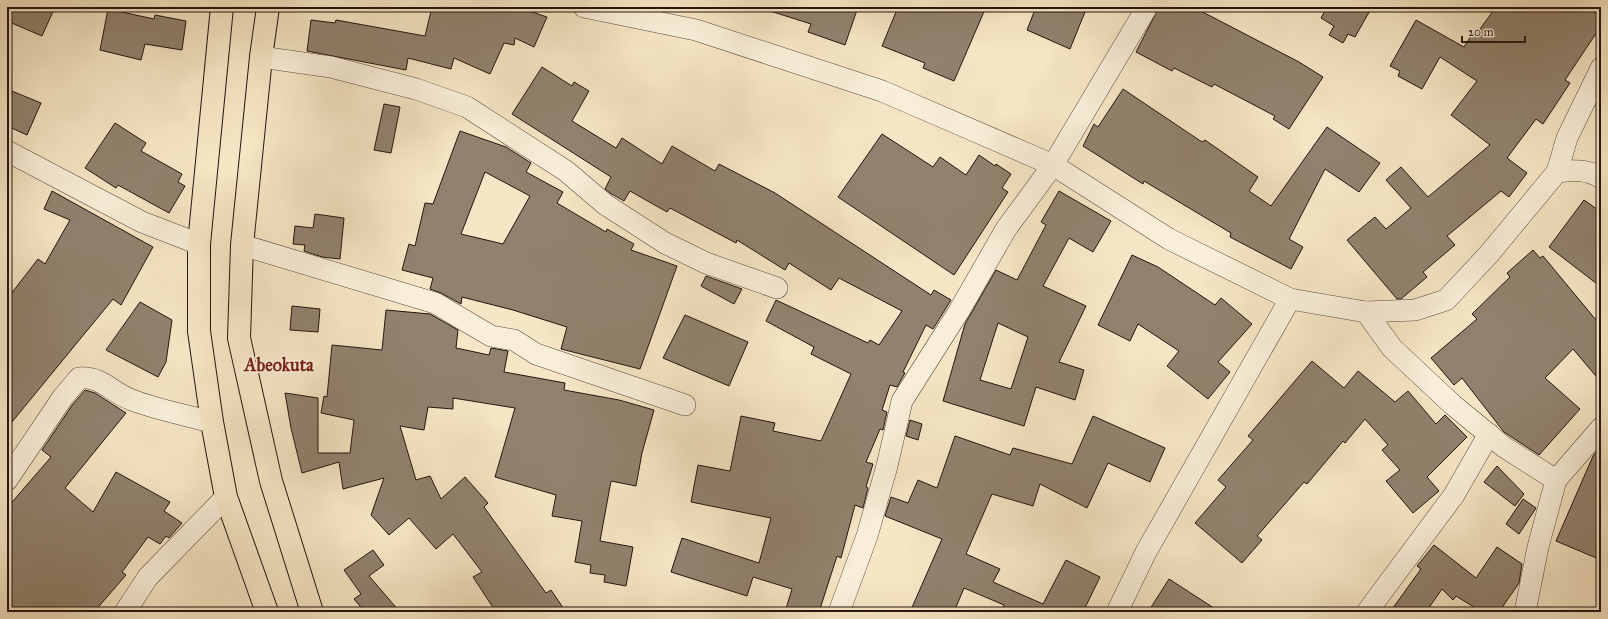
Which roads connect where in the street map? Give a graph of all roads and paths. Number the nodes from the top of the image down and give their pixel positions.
1 (222, 7) edge
2 (268, 7) edge
3 (584, 7) edge
4 (1147, 7) edge
5 (261, 57) junction
6 (1601, 68) edge
7 (7, 151) edge
8 (1053, 166) junction
9 (1557, 172) junction
10 (1601, 178) edge
11 (199, 244) junction
12 (242, 245) junction
13 (777, 288) dead end
14 (1290, 300) junction
15 (1366, 312) junction
16 (685, 405) dead end
17 (212, 422) junction
18 (1601, 428) edge
19 (1489, 434) junction
20 (7, 480) edge
21 (1556, 480) junction
22 (226, 498) junction
23 (125, 612) edge
24 (267, 612) edge
25 (312, 612) edge
26 (839, 612) edge
27 (1116, 612) edge
28 (1367, 612) edge
29 (1524, 612) edge

1 - 11 highway
2 - 5 highway
3 - 8 street
4 - 8 street
5 - 12 highway
5 - 13 street
6 - 9 street
7 - 11 street
8 - 14 street
8 - 26 street
9 - 10 street
9 - 15 street
11 - 17 highway
12 - 16 street
12 - 25 highway
14 - 15 street
14 - 27 street
15 - 19 street
17 - 20 street
17 - 22 highway
18 - 21 street
19 - 21 street
19 - 28 street
21 - 29 street
22 - 23 street
22 - 24 highway

